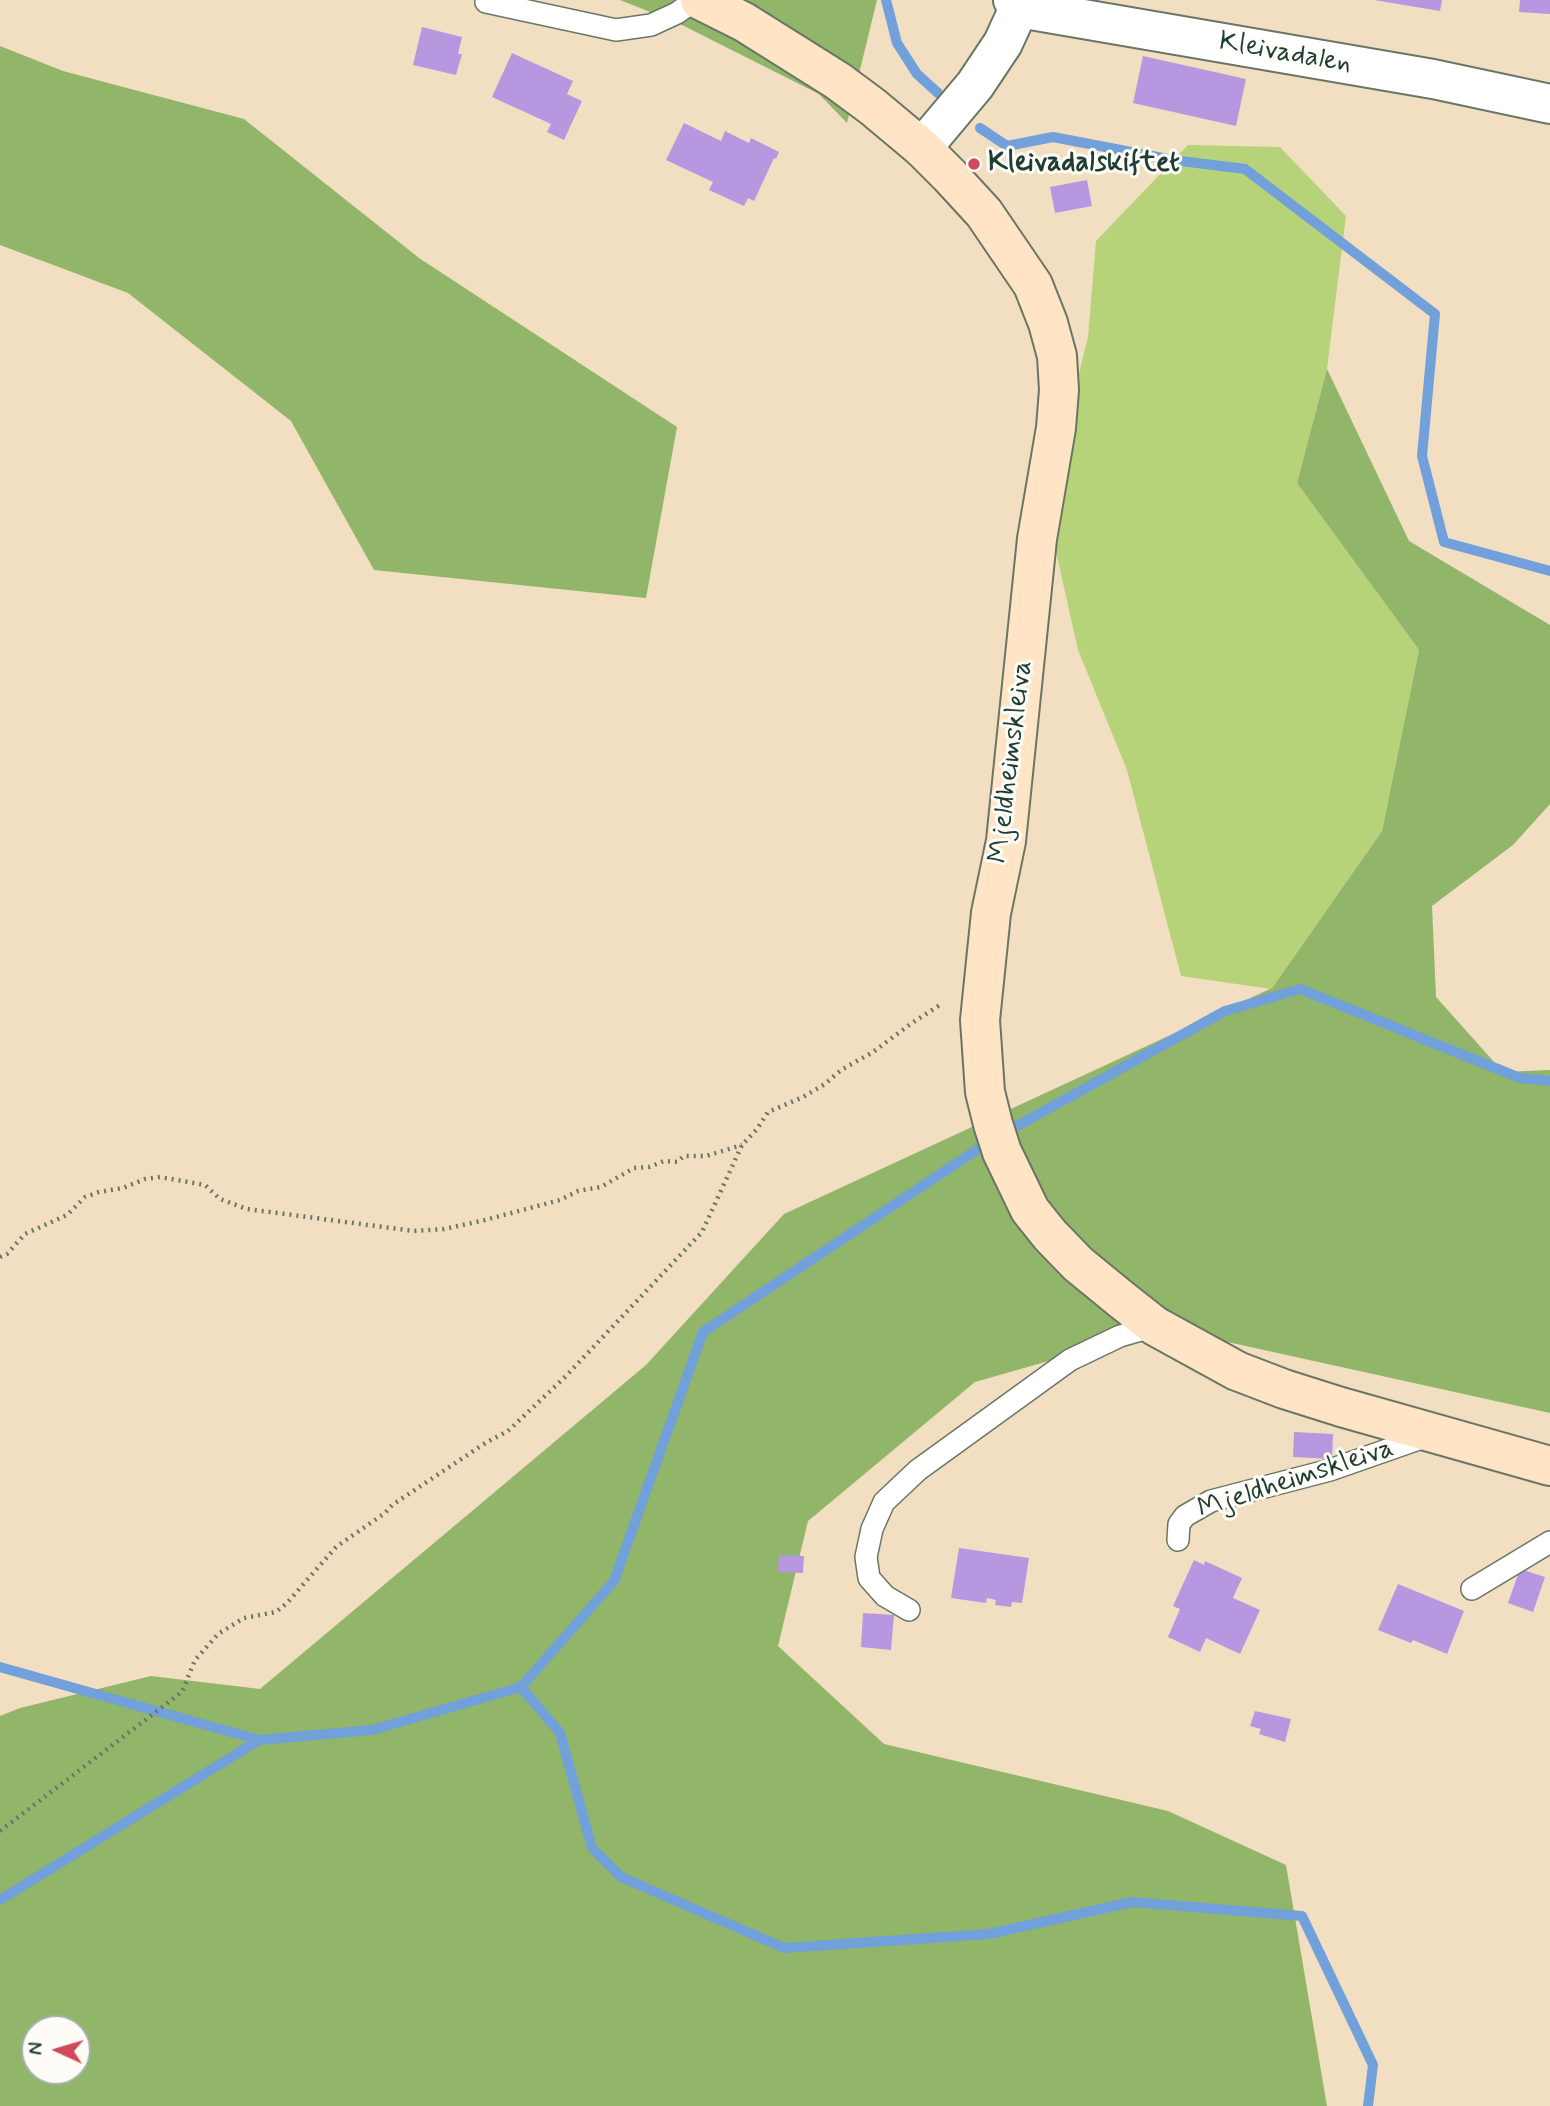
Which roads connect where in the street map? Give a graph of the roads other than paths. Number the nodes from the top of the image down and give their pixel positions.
1 (698, 0) edge
2 (486, 2) dead end
3 (1016, 4) edge
4 (1550, 104) edge
5 (922, 148) junction
6 (1155, 1326) junction
7 (1432, 1434) junction
8 (1550, 1466) edge
9 (1178, 1540) dead end
10 (1550, 1542) edge
11 (1472, 1589) dead end
12 (909, 1610) dead end

1 - 2 lane, Mjeldheimskleiva
1 - 5 main road, Mjeldheimskleiva
3 - 4 street, Kleivadalen
3 - 5 street, Kleivadalen
5 - 6 main road, Mjeldheimskleiva
6 - 7 main road, Mjeldheimskleiva
6 - 12 lane
7 - 8 main road, Mjeldheimskleiva
7 - 9 lane, Mjeldheimskleiva
10 - 11 lane

